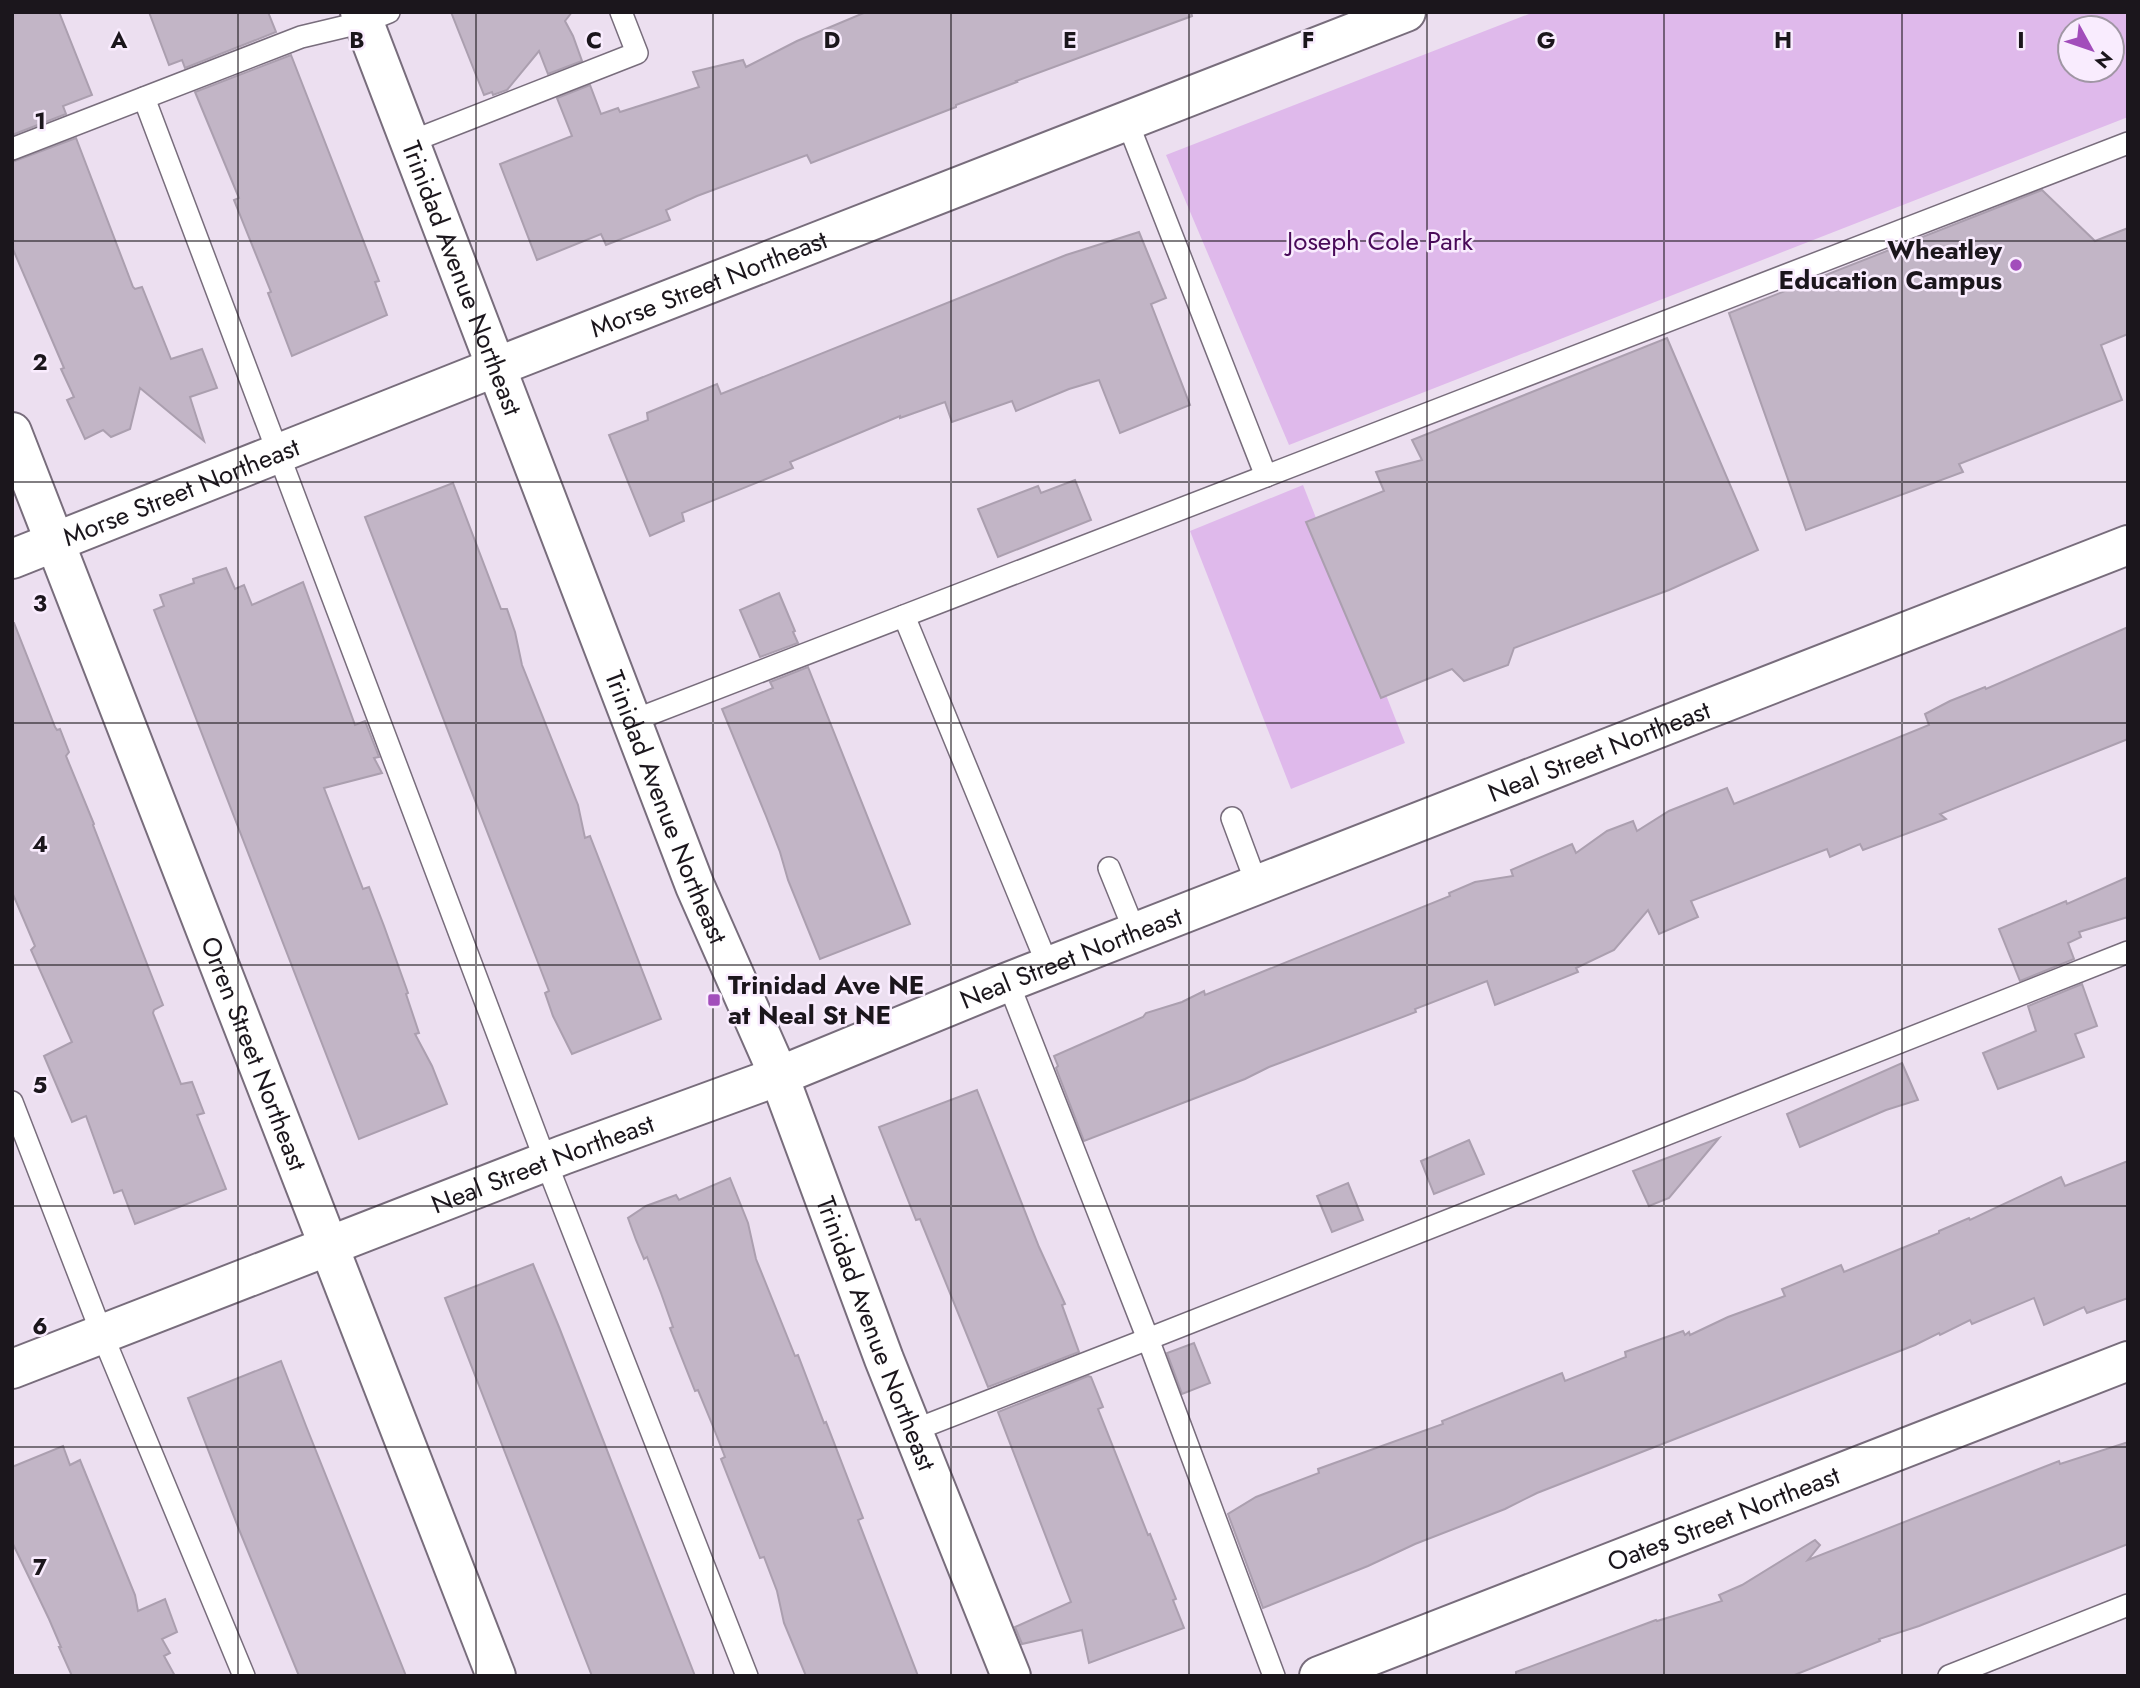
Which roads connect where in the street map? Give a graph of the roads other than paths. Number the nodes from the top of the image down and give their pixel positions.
1 (621, 12) edge
2 (1406, 12) edge
3 (371, 16) edge
4 (144, 98) junction
5 (1127, 121) junction
6 (410, 142) junction
7 (2128, 143) edge
8 (12, 149) edge
9 (496, 367) junction
10 (12, 432) edge
11 (280, 453) junction
12 (1266, 476) junction
13 (56, 542) junction
14 (2128, 545) edge
15 (12, 559) edge
16 (905, 615) junction
17 (632, 721) junction
18 (1232, 818) dead end
19 (1109, 868) dead end
20 (1257, 885) junction
21 (1135, 933) junction
22 (2128, 952) edge
23 (1048, 967) junction
24 (1007, 982) junction
25 (779, 1076) junction
26 (12, 1102) edge
27 (546, 1162) junction
28 (330, 1245) junction
29 (102, 1334) junction
30 (1148, 1339) junction
31 (2128, 1361) edge
32 (12, 1369) edge
33 (912, 1431) junction
34 (2128, 1605) edge
35 (244, 1676) edge
36 (496, 1676) edge
37 (747, 1676) edge
38 (1011, 1676) edge
39 (1274, 1676) edge
40 (1319, 1676) edge
41 (1949, 1676) edge

1 - 6 lane
2 - 5 street, Morse Street Northeast
3 - 4 lane
3 - 6 street, Trinidad Avenue Northeast
4 - 8 lane
4 - 11 lane
5 - 9 street, Morse Street Northeast
5 - 12 lane
6 - 9 street, Trinidad Avenue Northeast
7 - 12 lane
9 - 11 street, Morse Street Northeast
9 - 17 street, Trinidad Avenue Northeast
10 - 13 street, Orren Street Northeast
11 - 13 street, Morse Street Northeast
11 - 27 lane
12 - 16 lane
13 - 15 street, Morse Street Northeast
13 - 28 street, Orren Street Northeast
14 - 20 street, Neal Street Northeast
16 - 17 lane
16 - 23 lane
17 - 25 street, Trinidad Avenue Northeast
18 - 20 lane
19 - 21 lane
20 - 21 street, Neal Street Northeast
21 - 23 street, Neal Street Northeast
22 - 30 lane
23 - 24 street, Neal Street Northeast
24 - 25 street, Neal Street Northeast
24 - 30 lane
25 - 27 street, Neal Street Northeast
25 - 33 street, Trinidad Avenue Northeast
26 - 29 lane
27 - 28 street, Neal Street Northeast
27 - 37 lane
28 - 29 street, Neal Street Northeast
28 - 36 street, Orren Street Northeast
29 - 32 street, Neal Street Northeast
29 - 35 lane
30 - 33 lane
30 - 39 lane
31 - 40 street, Oates Street Northeast
33 - 38 street, Trinidad Avenue Northeast
34 - 41 lane

